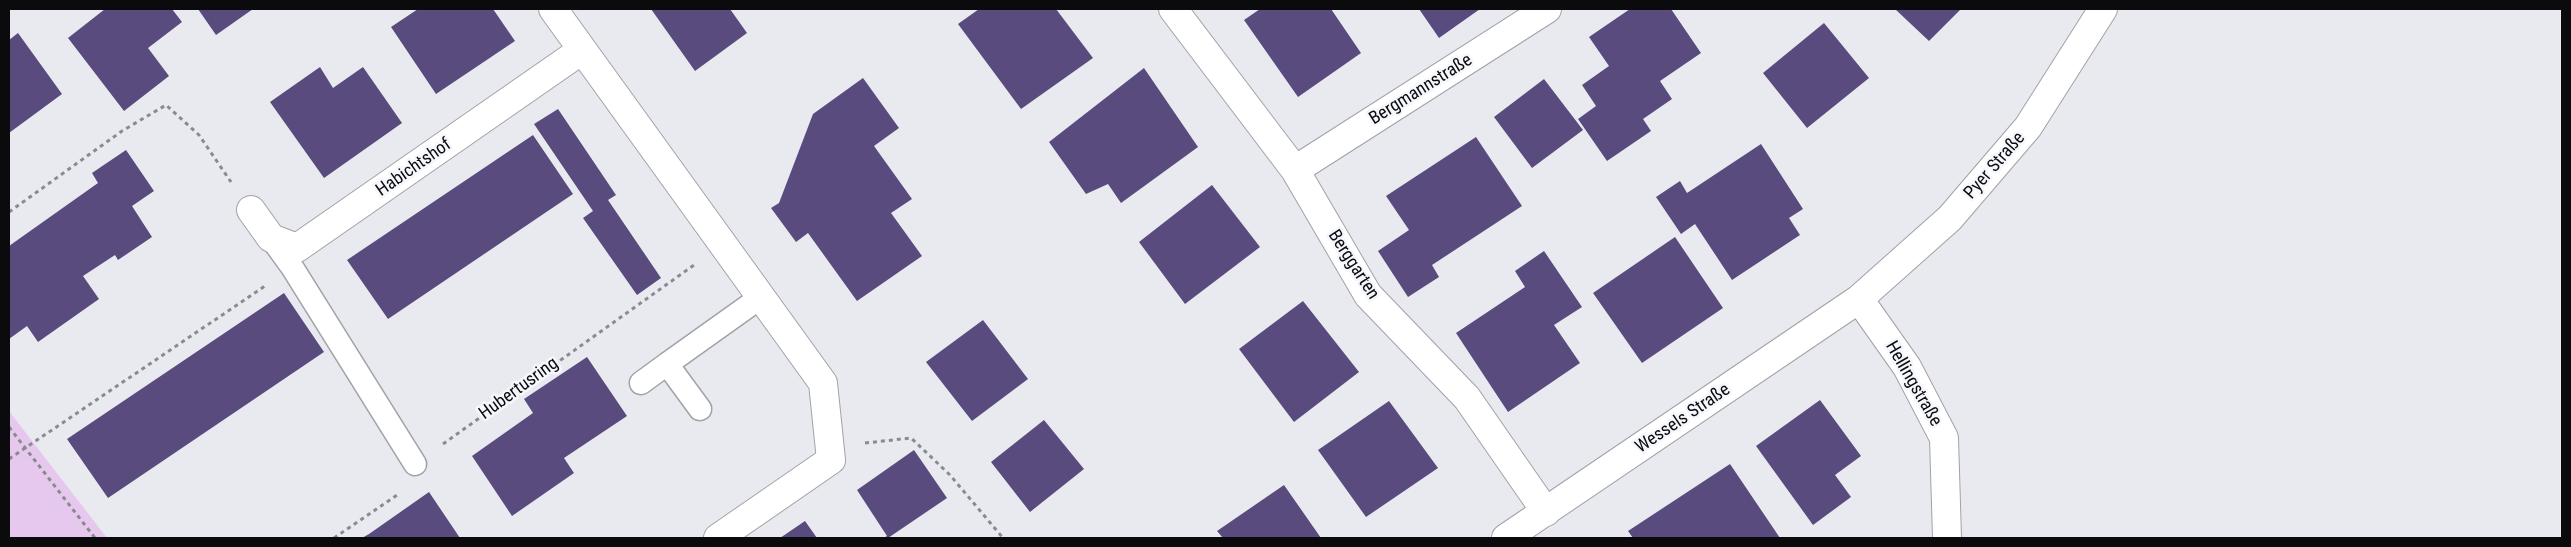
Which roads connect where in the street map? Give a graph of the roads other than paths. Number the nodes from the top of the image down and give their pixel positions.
1 (553, 9) edge
2 (1173, 9) edge
3 (1547, 9) edge
4 (2103, 9) edge
5 (582, 50) junction
6 (1295, 170) junction
7 (251, 210) road end
8 (271, 238) junction
9 (761, 297) junction
10 (1859, 299) junction
11 (667, 364) junction
12 (641, 383) dead end
13 (700, 409) dead end
14 (415, 464) road end
15 (1546, 512) junction
16 (718, 538) edge
17 (1506, 538) edge
18 (1947, 538) edge

1 - 5 street
2 - 6 street, Berggarten
3 - 6 street, Bergmannstraße
4 - 10 street, Pyer Straße
5 - 8 street, Habichtshof
5 - 9 street
6 - 15 street, Berggarten
7 - 8 street
8 - 14 lane
9 - 11 lane
9 - 16 street
10 - 15 street, Wessels Straße
10 - 18 street, Hellingstraße
11 - 12 lane
11 - 13 lane
15 - 17 street, Wessels Straße

